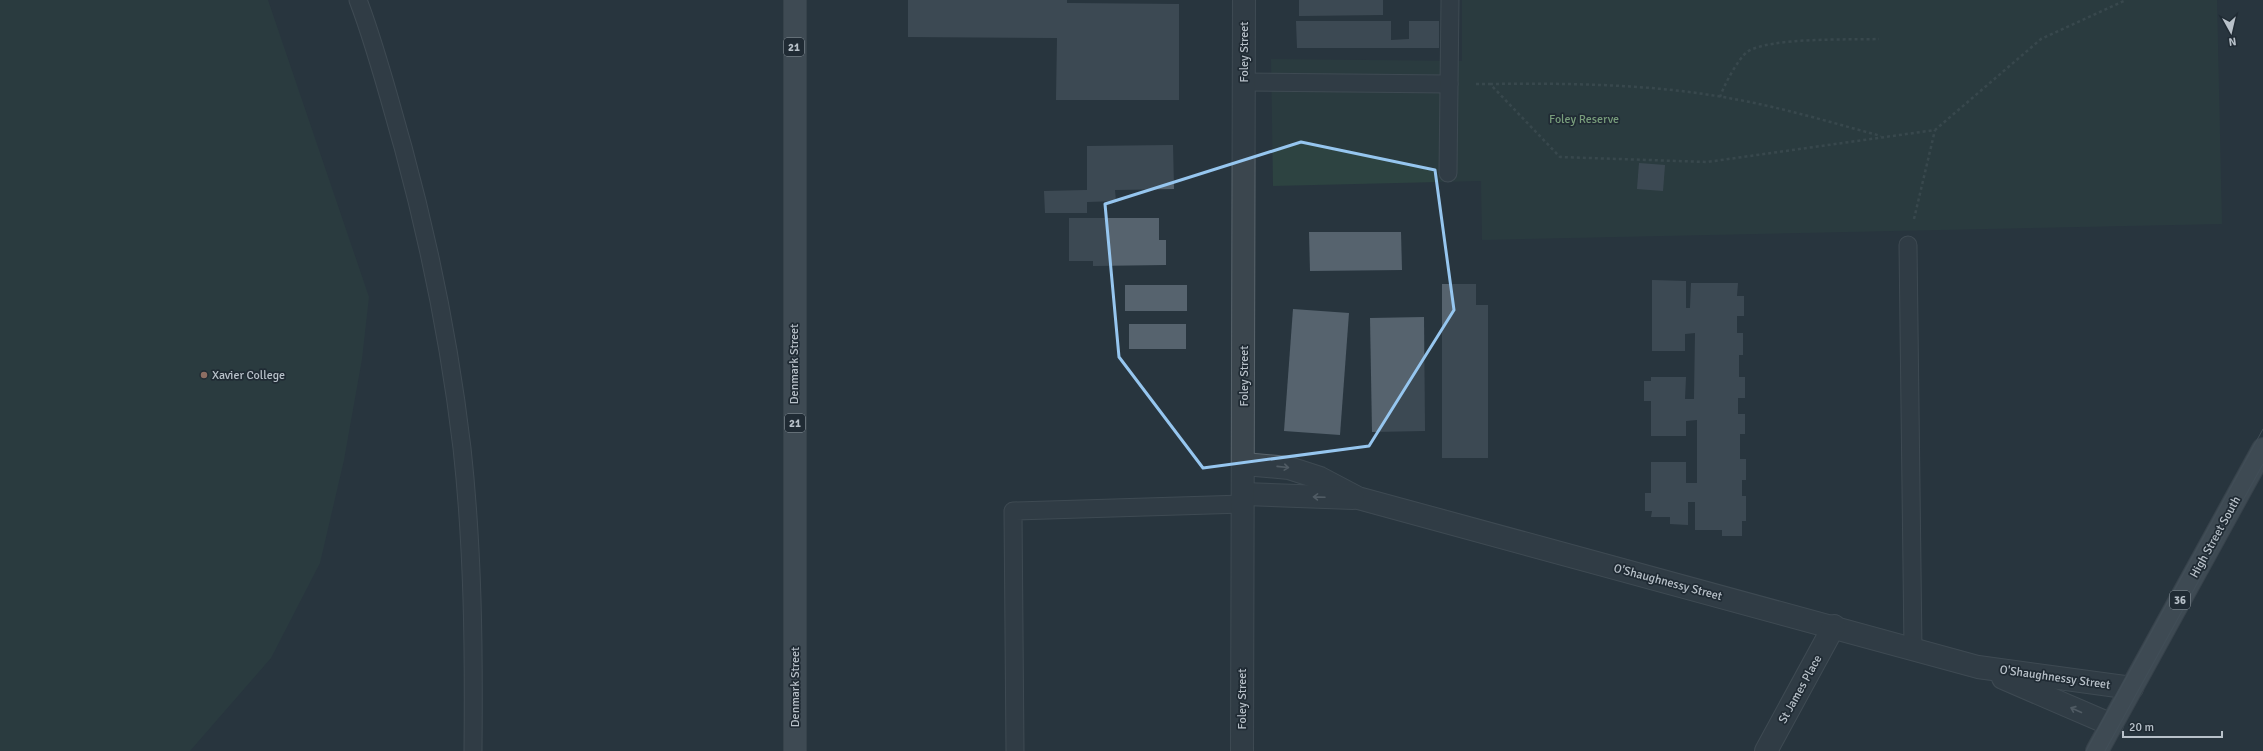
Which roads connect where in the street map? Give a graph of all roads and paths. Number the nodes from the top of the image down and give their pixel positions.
1 (358, 0) edge
2 (795, 0) edge
3 (1244, 0) edge
4 (1450, 0) edge
5 (2126, 0) edge
6 (1879, 39) dead end
7 (1244, 82) junction
8 (1449, 84) junction
9 (1490, 84) junction
10 (1720, 97) junction
11 (1935, 130) junction
12 (1884, 137) junction
13 (1448, 173) dead end
14 (1908, 245) joint
15 (2263, 449) edge
16 (1244, 464) junction
17 (1358, 498) junction
18 (1244, 499) junction
19 (1834, 626) junction
20 (1913, 649) junction
21 (1978, 667) junction
22 (2132, 688) junction
23 (2112, 725) junction
24 (473, 751) edge
25 (795, 751) edge
26 (1015, 751) edge
27 (1242, 751) edge
28 (1766, 751) edge
29 (2097, 751) edge

1 - 24 lane
2 - 25 main road, Denmark Street / 21
3 - 7 street, Foley Street
4 - 8 lane
5 - 11 path
6 - 10 path
7 - 8 lane
7 - 16 street, Foley Street
8 - 9 path
8 - 13 lane
9 - 10 path
9 - 12 path
10 - 12 path
11 - 12 path
11 - 14 path
14 - 20 lane
15 - 22 main road, High Street South / 36
16 -> 17 street, O'Shaughnessy Street
16 - 18 street, Foley Street
17 -> 18 street, O'Shaughnessy Street
17 - 19 street, O'Shaughnessy Street
18 - 26 lane
18 - 27 street, Foley Street
19 - 20 street, O'Shaughnessy Street
19 - 28 street, St James Place
20 - 21 street, O'Shaughnessy Street
21 - 22 street, O'Shaughnessy Street
23 -> 21 street, O'Shaughnessy Street
22 - 23 main road, High Street South / 36
23 - 29 main road, High Street South / 36

